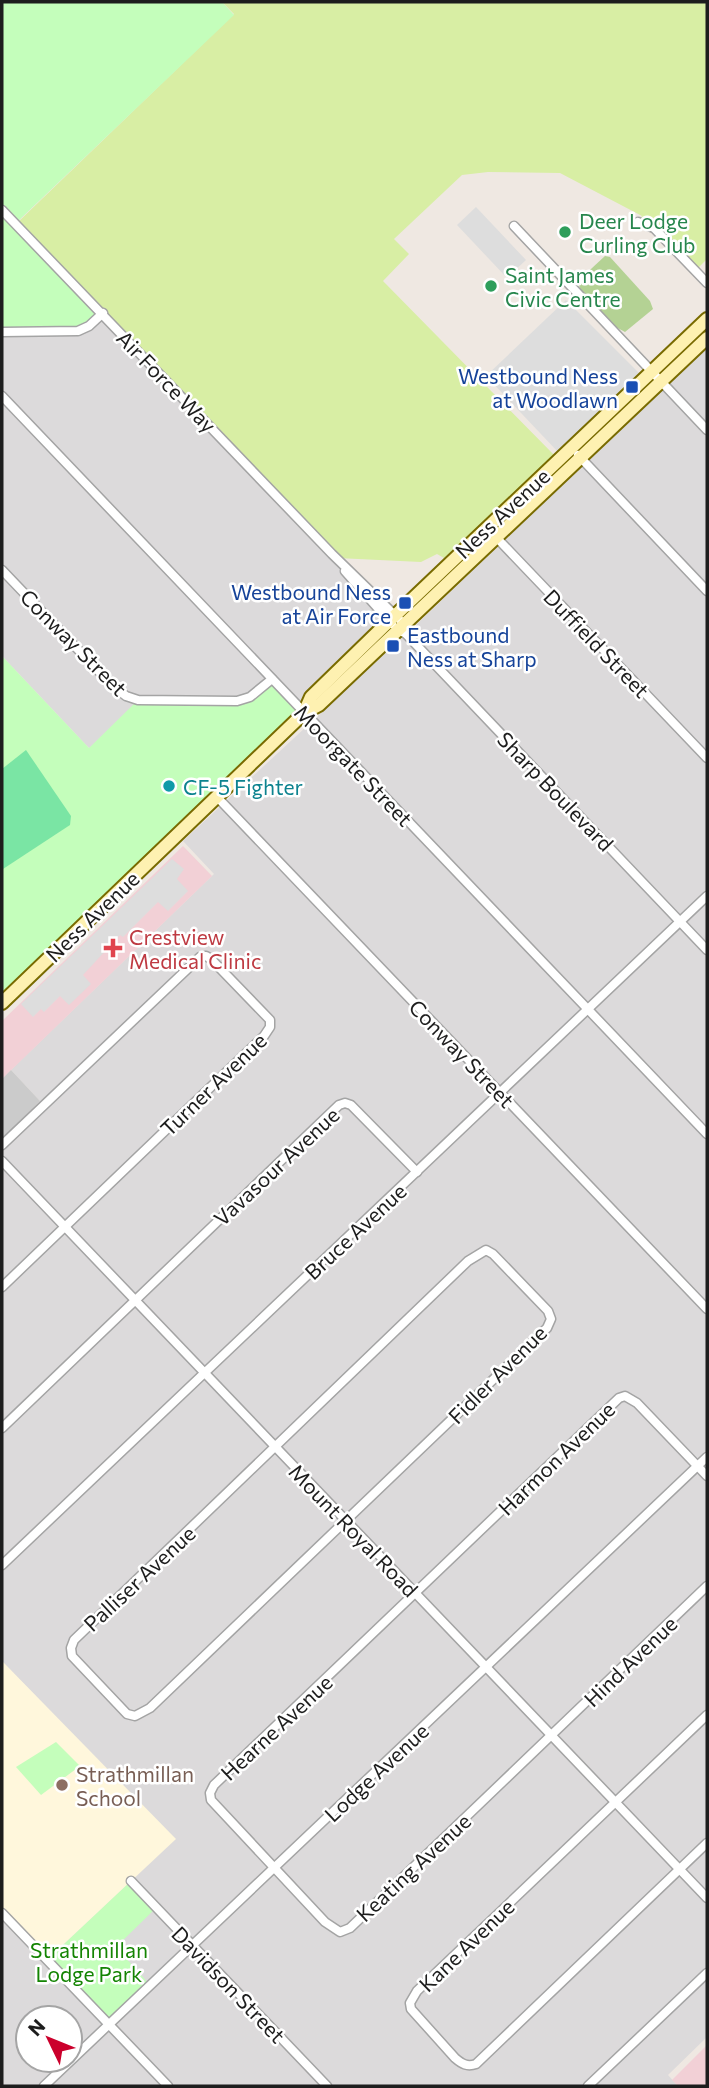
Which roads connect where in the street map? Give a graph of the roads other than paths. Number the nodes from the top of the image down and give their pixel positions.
1 (2, 210) edge
2 (638, 222) dead end
3 (514, 226) dead end
4 (707, 283) edge
5 (103, 313) junction
6 (707, 319) edge
7 (2, 332) edge
8 (707, 338) edge
9 (652, 371) junction
10 (661, 382) junction
11 (2, 396) edge
12 (707, 430) edge
13 (576, 453) junction
14 (492, 533) junction
15 (2, 569) edge
16 (707, 591) edge
17 (392, 618) junction
18 (403, 629) junction
19 (272, 679) junction
20 (304, 713) junction
21 (707, 758) edge
22 (217, 797) junction
23 (707, 896) edge
24 (680, 922) junction
25 (707, 950) edge
26 (2, 1003) edge
27 (588, 1009) junction
28 (500, 1092) junction
29 (707, 1134) edge
30 (2, 1145) edge
31 (2, 1161) edge
32 (417, 1172) junction
33 (65, 1227) junction
34 (2, 1287) edge
35 (135, 1301) junction
36 (707, 1309) edge
37 (204, 1373) junction
38 (2, 1428) edge
39 (276, 1448) junction
40 (707, 1457) edge
41 (697, 1466) junction
42 (707, 1476) edge
43 (346, 1522) junction
44 (2, 1565) edge
45 (707, 1586) edge
46 (416, 1594) junction
47 (486, 1667) junction
48 (707, 1715) edge
49 (552, 1736) junction
50 (616, 1803) junction
51 (707, 1843) edge
52 (274, 1868) junction
53 (680, 1870) junction
54 (131, 1881) dead end
55 (707, 1898) edge
56 (2, 1913) edge
57 (192, 1945) junction
58 (707, 1973) edge
59 (109, 2025) junction
60 (44, 2086) edge
61 (168, 2086) edge
62 (327, 2086) edge
63 (588, 2086) edge

1 - 5 street, Air Force Way
2 - 4 street
3 - 9 street
5 - 7 street
5 - 17 street, Air Force Way
6 - 9 main road, Ness Avenue
8 - 10 main road, Ness Avenue
9 - 10 street
9 - 13 main road, Ness Avenue
10 - 12 street
10 - 13 main road, Ness Avenue
11 - 19 street, Moorgate Street
13 - 14 main road, Ness Avenue
13 - 16 street
14 - 17 main road, Ness Avenue
14 - 18 main road, Ness Avenue
14 - 21 street, Duffield Street
15 - 19 street, Conway Street
17 - 18 street, Air Force Way
17 - 20 main road, Ness Avenue
18 - 20 main road, Ness Avenue
18 - 24 street, Sharp Boulevard
19 - 20 street, Moorgate Street
20 - 22 main road, Ness Avenue
20 - 27 street, Moorgate Street
22 - 26 main road, Ness Avenue
22 - 28 street, Conway Street
23 - 24 street, Bruce Avenue
24 - 25 street, Sharp Boulevard
24 - 27 street, Bruce Avenue
27 - 28 street, Bruce Avenue
27 - 29 street, Moorgate Street
28 - 32 street, Bruce Avenue
28 - 36 street, Conway Street
30 - 33 street, Turner Avenue
31 - 33 street, Mount Royal Road
32 - 35 street, Vavasour Avenue
32 - 37 street, Bruce Avenue
33 - 34 street
33 - 35 street, Mount Royal Road
35 - 37 street, Mount Royal Road
35 - 38 street, Vavasour Avenue
37 - 39 street, Mount Royal Road
37 - 44 street, Bruce Avenue
39 - 43 street, Mount Royal Road
39 - 43 street, Palliser Avenue
39 - 43 street, Fidler Avenue
40 - 41 street, Lodge Avenue
41 - 42 street
41 - 46 street, Harmon Avenue
41 - 47 street, Lodge Avenue
43 - 46 street, Mount Royal Road
45 - 49 street, Hind Avenue
46 - 47 street, Mount Royal Road
46 - 52 street, Hearne Avenue
47 - 49 street, Mount Royal Road
47 - 52 street, Lodge Avenue
48 - 50 street
49 - 50 street, Mount Royal Road
49 - 52 street, Keating Avenue
50 - 53 street, Mount Royal Road
50 - 53 street, Kane Avenue
51 - 53 street
52 - 57 street, Lodge Avenue
53 - 55 street, Mount Royal Road
54 - 57 street, Davidson Street
56 - 59 street
57 - 59 street, Lodge Avenue
57 - 62 street, Davidson Street
58 - 63 street
59 - 60 street, Lodge Avenue
59 - 61 street

